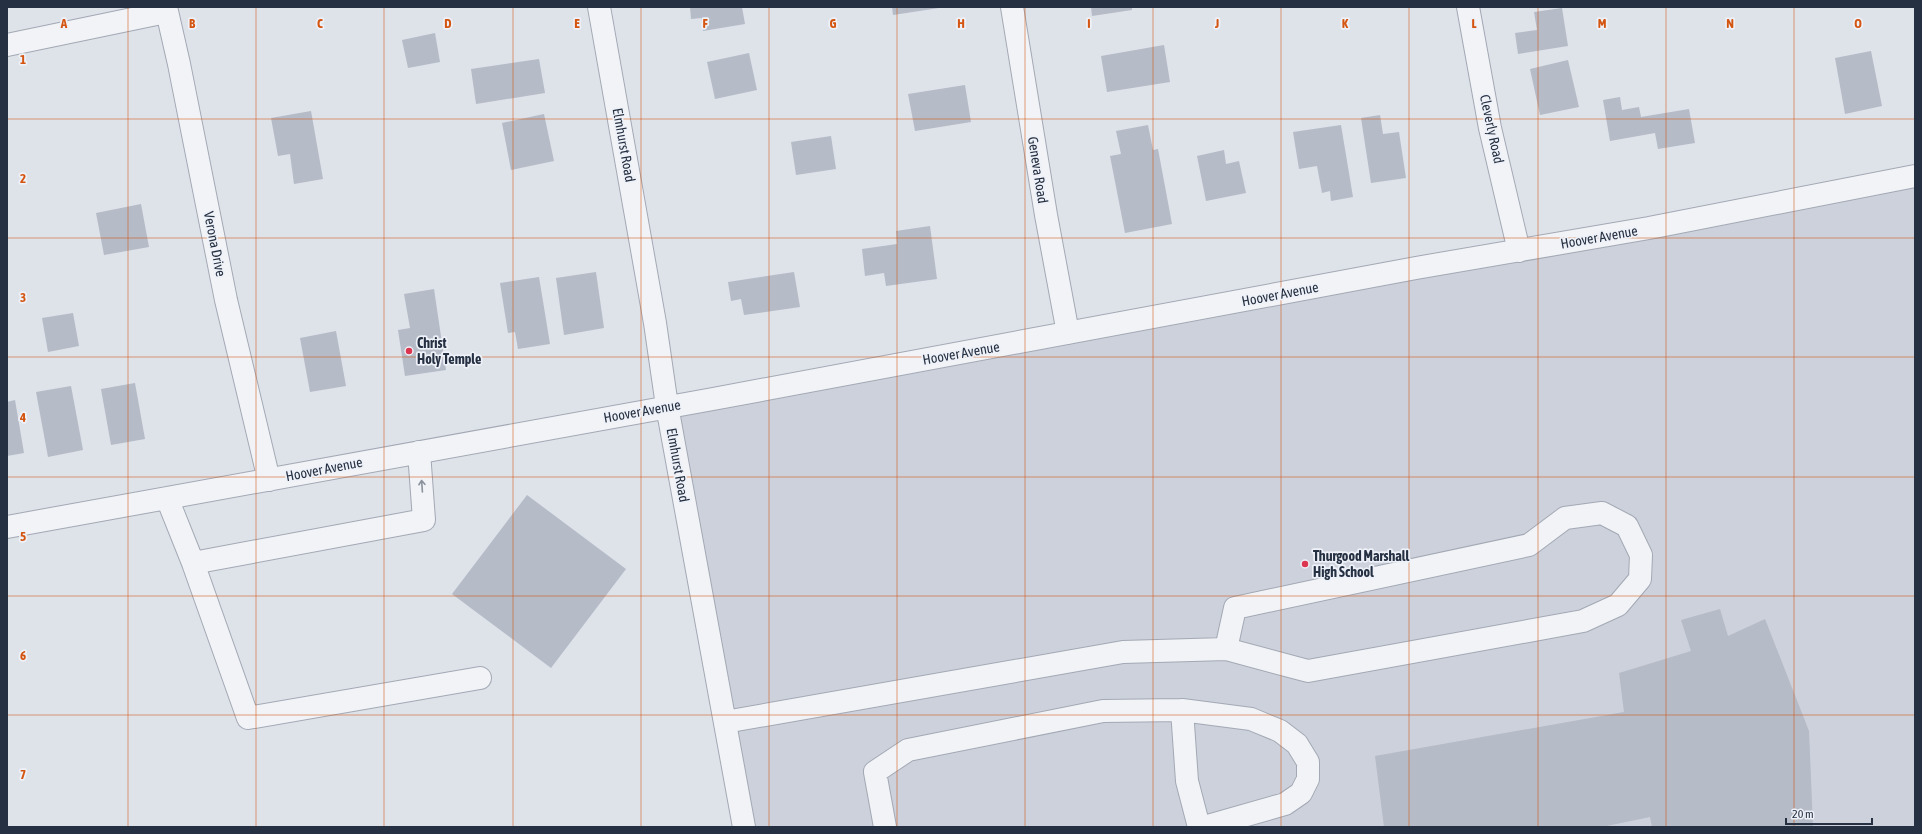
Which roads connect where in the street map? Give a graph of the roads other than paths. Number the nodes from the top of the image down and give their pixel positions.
1 (599, 7) edge
2 (1012, 7) edge
3 (1468, 7) edge
4 (166, 10) edge
5 (7, 45) edge
6 (1915, 176) edge
7 (1520, 251) junction
8 (1068, 333) junction
9 (667, 406) junction
10 (419, 452) junction
11 (269, 480) junction
12 (167, 498) junction
13 (7, 527) edge
14 (193, 563) junction
15 (1226, 649) junction
16 (480, 678) dead end
17 (1182, 710) junction
18 (725, 722) junction
19 (744, 827) edge
20 (885, 827) edge
21 (1199, 827) edge
22 (1204, 827) edge

1 - 9 street, Elmhurst Road
2 - 8 street, Geneva Road
3 - 7 street, Cleverly Road
4 - 5 street
4 - 11 street, Verona Drive
6 - 7 street, Hoover Avenue
7 - 8 street, Hoover Avenue
8 - 9 street, Hoover Avenue
9 - 10 street, Hoover Avenue
9 - 18 street, Elmhurst Road
10 - 11 street, Hoover Avenue
14 -> 10 street
11 - 12 street, Hoover Avenue
12 - 13 street, Hoover Avenue
12 - 14 street
14 - 16 street
15 - 15 street
15 - 18 street
17 - 20 street
17 - 21 street
17 - 22 street
18 - 19 street, Elmhurst Road

